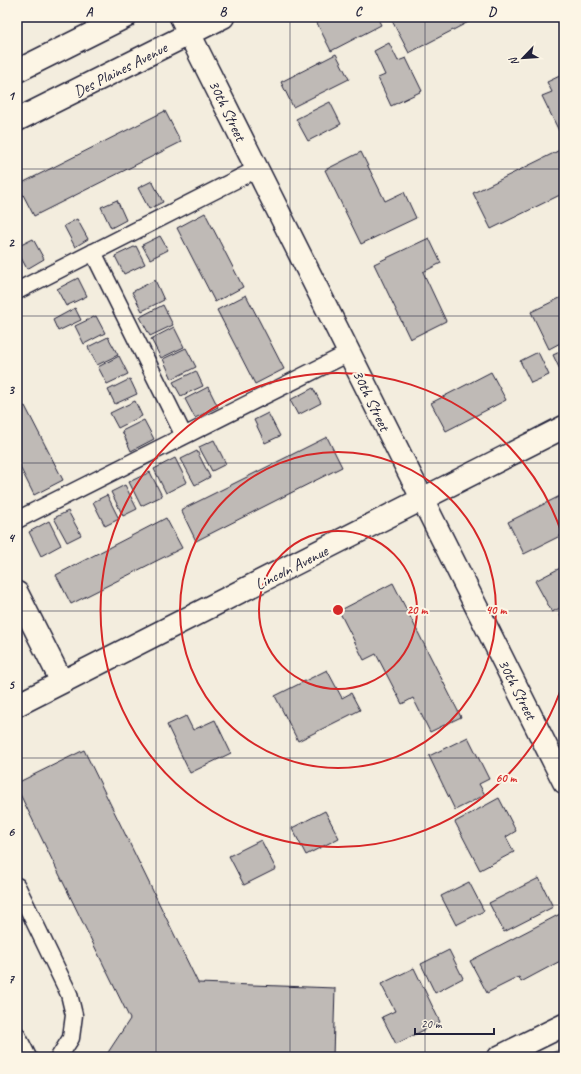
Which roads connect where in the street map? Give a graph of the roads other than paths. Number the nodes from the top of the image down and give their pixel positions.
1 (126, 17) edge
2 (223, 17) edge
3 (186, 25) edge
4 (17, 72) edge
5 (17, 120) edge
6 (257, 169) junction
7 (93, 252) junction
8 (17, 291) edge
9 (349, 353) junction
10 (564, 427) edge
11 (184, 436) junction
12 (422, 500) junction
13 (17, 520) edge
14 (17, 592) edge
15 (62, 682) junction
16 (17, 705) edge
17 (564, 782) edge
18 (17, 886) edge
19 (564, 1024) edge
20 (17, 1035) edge
21 (509, 1055) edge
22 (28, 1057) edge
23 (59, 1057) edge

1 - 4 street
2 - 3 street, Des Plaines Avenue
3 - 5 street, Des Plaines Avenue
3 - 6 street, 30th Street
6 - 7 lane
6 - 9 street, 30th Street
7 - 8 lane
7 - 11 lane
9 - 11 lane
9 - 12 street, 30th Street
10 - 12 street, Lincoln Avenue
11 - 13 lane
12 - 15 street, Lincoln Avenue
12 - 17 street, 30th Street
14 - 15 street
15 - 16 street, Lincoln Avenue
18 - 23 lane
19 - 21 street
20 - 22 lane

